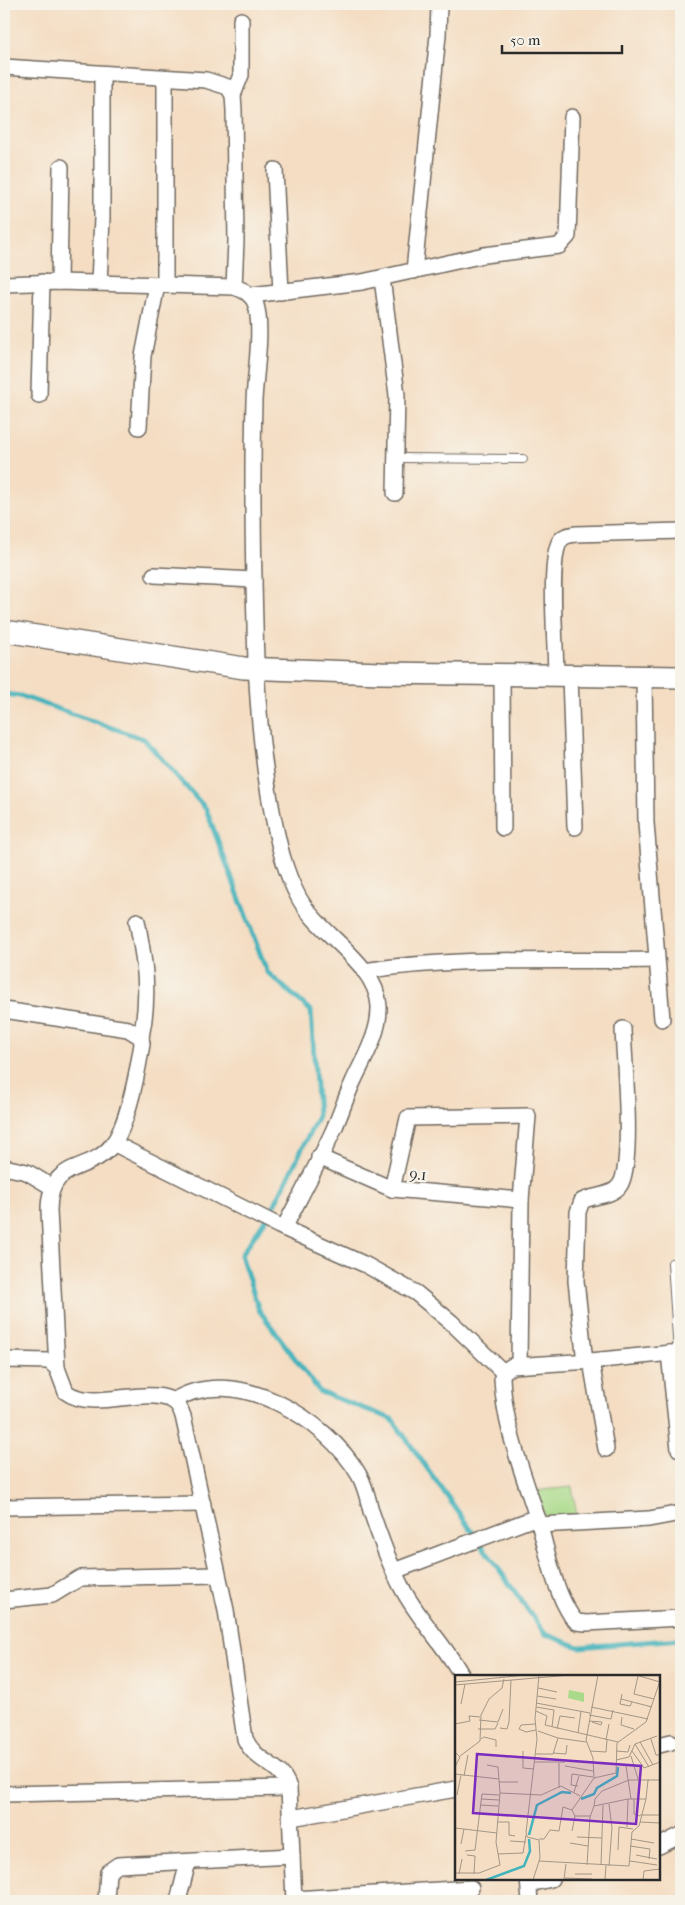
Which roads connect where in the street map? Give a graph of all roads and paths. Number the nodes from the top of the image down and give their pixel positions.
1 (439, 4) edge
2 (241, 20) dead end
3 (4, 67) edge
4 (102, 74) junction
5 (165, 78) junction
6 (233, 95) junction
7 (572, 117) dead end
8 (61, 167) dead end
9 (275, 170) dead end
10 (414, 271) junction
11 (382, 278) junction
12 (42, 282) junction
13 (59, 282) junction
14 (4, 284) edge
15 (99, 284) junction
16 (161, 285) junction
17 (234, 287) junction
18 (282, 292) junction
19 (251, 295) junction
20 (39, 395) dead end
21 (139, 428) dead end
22 (397, 458) junction
23 (523, 459) dead end
24 (395, 493) dead end
25 (681, 531) edge
26 (154, 575) dead end
27 (254, 580) junction
28 (4, 631) edge
29 (256, 668) junction
30 (502, 674) junction
31 (563, 675) junction
32 (644, 676) junction
33 (681, 677) edge
34 (575, 827) dead end
35 (503, 828) dead end
36 (137, 920) dead end
37 (656, 960) junction
38 (364, 971) junction
39 (4, 1010) edge
40 (662, 1019) dead end
41 (623, 1029) dead end
42 (141, 1037) junction
43 (113, 1143) junction
44 (319, 1156) junction
45 (4, 1167) edge
46 (52, 1186) junction
47 (392, 1190) junction
48 (521, 1200) junction
49 (281, 1227) junction
50 (672, 1264) dead end
51 (676, 1352) edge
52 (4, 1360) edge
53 (588, 1362) junction
54 (519, 1365) junction
55 (57, 1368) junction
56 (503, 1372) junction
57 (173, 1401) junction
58 (606, 1449) dead end
59 (679, 1449) dead end
60 (203, 1504) junction
61 (4, 1507) edge
62 (681, 1513) edge
63 (538, 1521) junction
64 (394, 1571) junction
65 (218, 1575) junction
66 (4, 1600) edge
67 (681, 1618) edge
68 (461, 1675) edge
69 (289, 1788) junction
70 (455, 1790) edge
71 (4, 1794) edge
72 (291, 1818) junction
73 (681, 1835) edge
74 (660, 1846) edge
75 (292, 1856) junction
76 (188, 1862) junction
77 (529, 1881) edge
78 (471, 1888) dead end
79 (294, 1900) edge
80 (106, 1901) edge
81 (178, 1901) edge
82 (530, 1901) edge

1 - 10 street
2 - 6 street
3 - 4 street
4 - 5 street
4 - 15 street
5 - 6 street
5 - 16 street
6 - 17 street
7 - 10 street
8 - 13 street
9 - 18 street
10 - 11 street
11 - 18 street
11 - 22 street
12 - 13 street
12 - 14 street
12 - 20 street
13 - 15 street
15 - 16 street
16 - 17 street
16 - 21 street
17 - 19 street
18 - 19 street
19 - 27 street
22 - 23 lane
22 - 24 street
25 - 31 street
26 - 27 street
27 - 29 street
28 - 29 main road
29 - 30 main road
29 - 38 street
30 - 31 main road
30 - 35 street
31 - 32 main road
31 - 34 street
32 - 33 main road
32 - 37 street
36 - 42 street
37 - 38 street
37 - 40 street
38 - 44 street
39 - 42 street
41 - 53 street
42 - 43 street
43 - 46 street
43 - 49 street
44 - 47 street, 9.1
44 - 49 street
45 - 46 street
46 - 55 street
47 - 48 street, 9.1
47 - 48 street
48 - 54 street
49 - 56 street
50 - 51 lane
51 - 53 street
51 - 59 street
52 - 55 street
53 - 54 street
53 - 58 street
54 - 56 street
55 - 57 street
56 - 63 street
57 - 60 street
57 - 64 street
60 - 61 street
60 - 65 street
62 - 63 street
63 - 64 street
63 - 67 street
64 - 68 street
65 - 66 street
65 - 69 street
69 - 71 street
69 - 72 street
70 - 72 street
72 - 75 street
73 - 74 street
75 - 76 street
75 - 79 street
76 - 80 street
76 - 81 street
77 - 82 street
78 - 79 street

